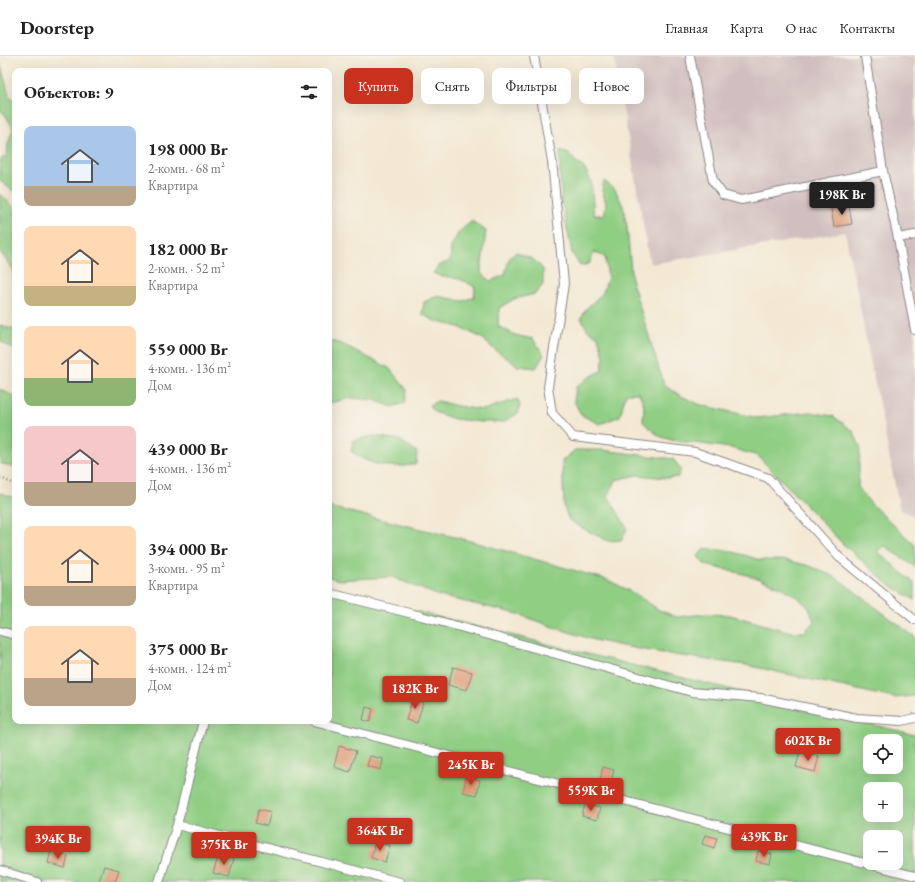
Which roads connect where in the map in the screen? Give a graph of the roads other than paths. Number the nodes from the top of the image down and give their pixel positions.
1 (534, 56) edge
2 (690, 56) edge
3 (865, 56) edge
4 (883, 171) junction
5 (915, 235) edge
6 (898, 238) junction
7 (915, 330) edge
8 (332, 594) edge
9 (915, 620) edge
10 (0, 631) edge
11 (12, 634) edge
12 (915, 718) edge
13 (202, 724) edge
14 (326, 724) edge
15 (177, 824) junction
16 (0, 870) edge
17 (915, 876) edge
18 (37, 882) edge
19 (159, 882) edge
20 (400, 882) edge

1 - 9 lane
2 - 4 lane
3 - 4 lane
4 - 6 lane
5 - 6 lane
6 - 7 lane
8 - 12 lane
10 - 11 lane
13 - 15 lane
14 - 17 lane
15 - 19 lane
15 - 20 lane
16 - 18 lane

